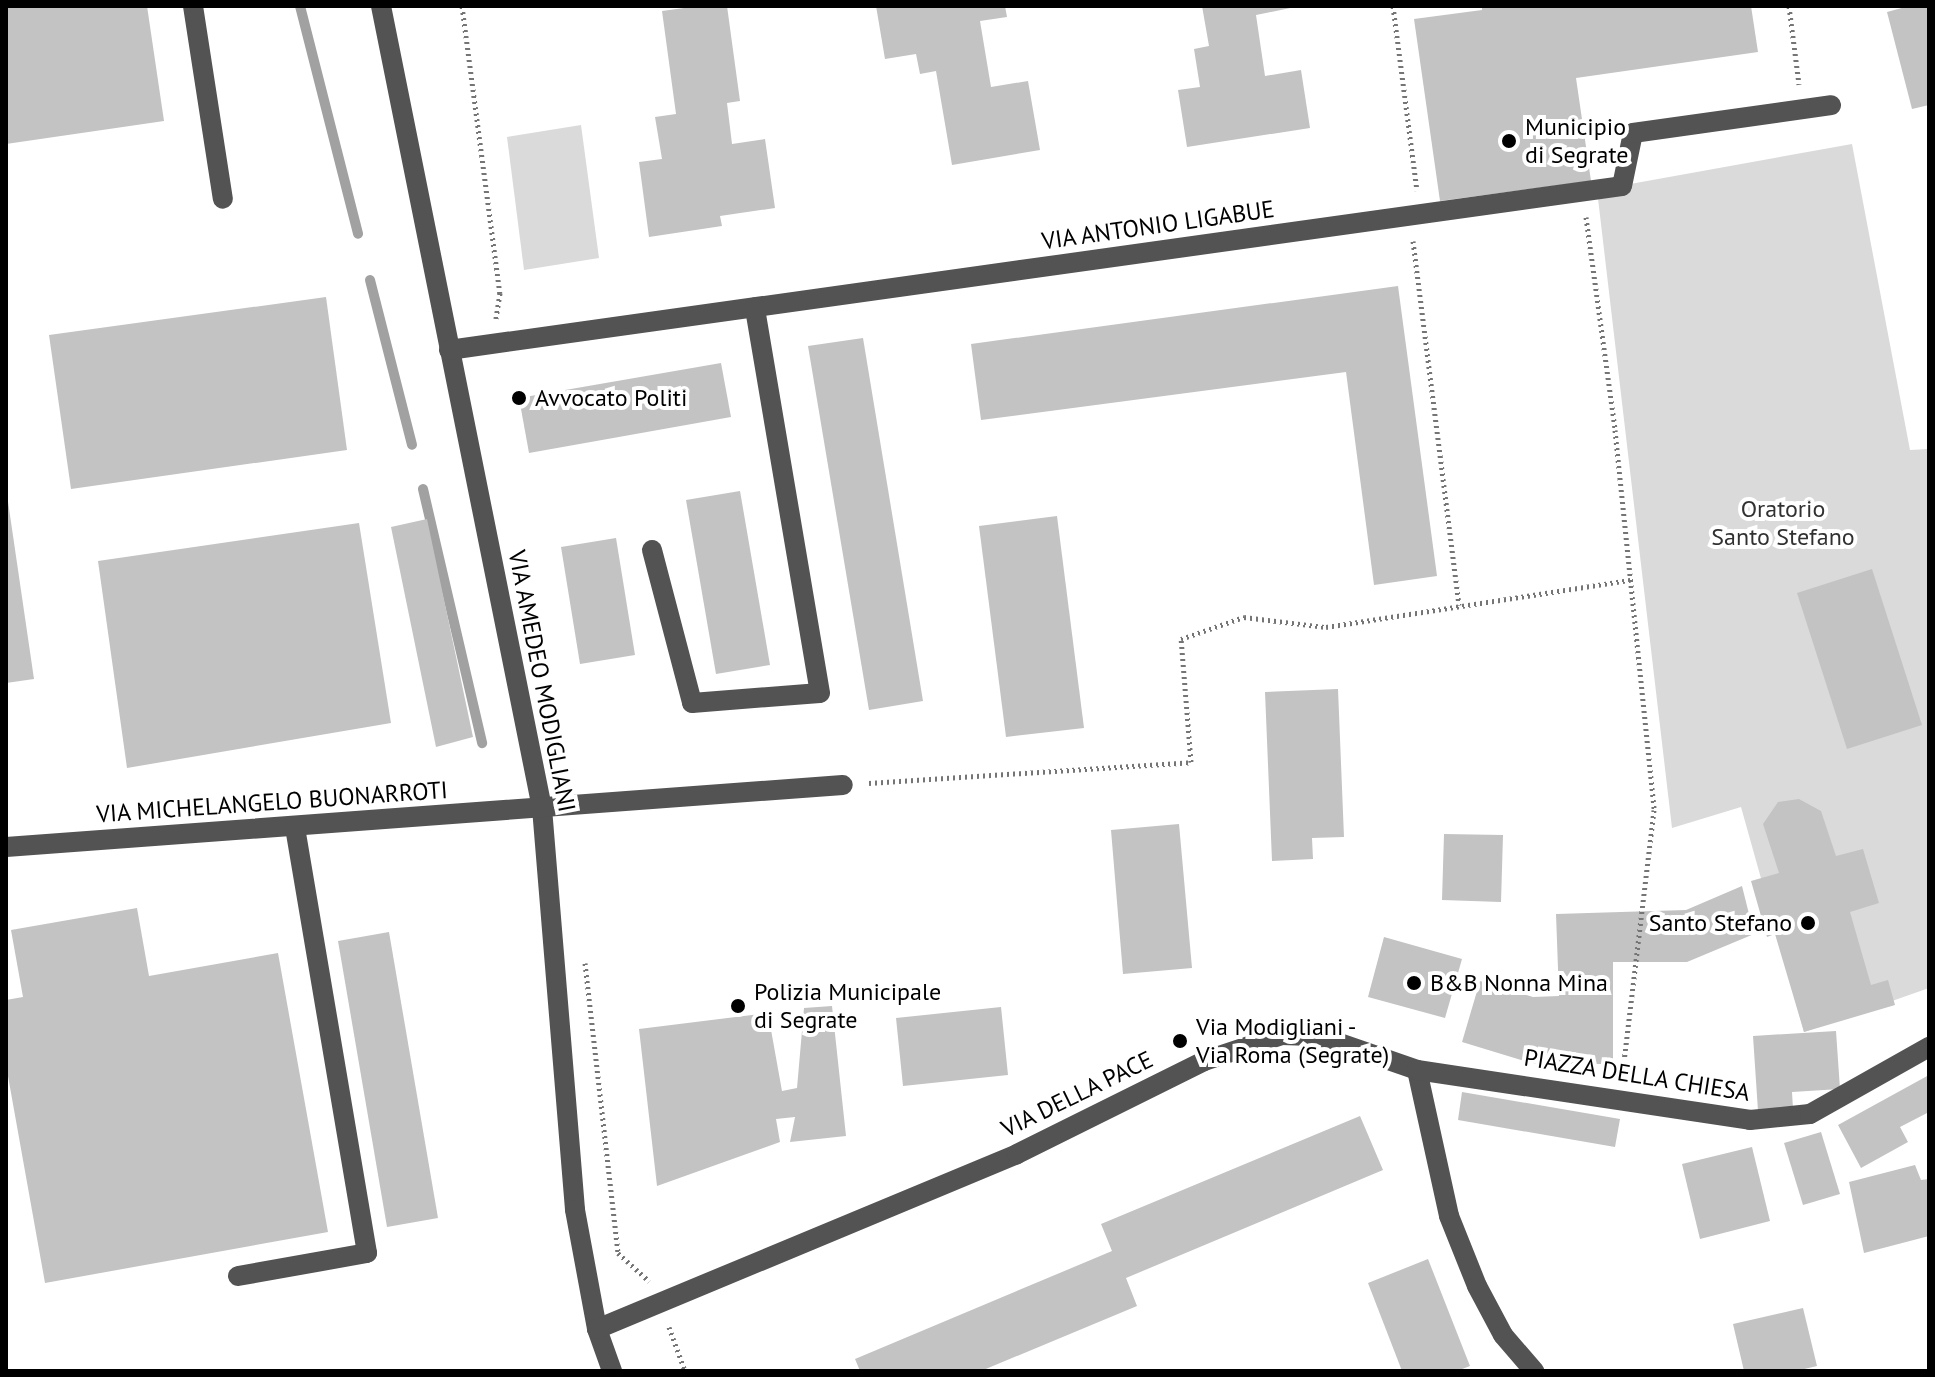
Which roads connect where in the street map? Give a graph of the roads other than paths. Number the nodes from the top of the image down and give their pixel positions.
1 (193, 6) edge
2 (381, 6) edge
3 (1831, 105) dead end
4 (223, 199) dead end
5 (755, 307) junction
6 (449, 350) junction
7 (652, 550) dead end
8 (843, 785) road end
9 (542, 808) junction
10 (295, 826) junction
11 (6, 847) edge
12 (1929, 1047) edge
13 (1417, 1070) junction
14 (238, 1276) dead end
15 (597, 1329) junction
16 (612, 1371) edge
17 (1534, 1371) edge

1 - 4 street
2 - 6 street, VIA AMEDEO MODIGLIANI
3 - 5 street, VIA ANTONIO LIGABUE
5 - 6 street, VIA ANTONIO LIGABUE
5 - 7 street
6 - 9 street, VIA AMEDEO MODIGLIANI
8 - 9 street, VIA MICHELANGELO BUONARROTI
9 - 10 street, VIA MICHELANGELO BUONARROTI
9 - 15 street, VIA AMEDEO MODIGLIANI
10 - 11 street, VIA MICHELANGELO BUONARROTI
10 - 14 street
12 - 13 street, PIAZZA DELLA CHIESA
13 - 15 street, VIA DELLA PACE
13 - 17 street
15 - 16 street, VIA AMEDEO MODIGLIANI

